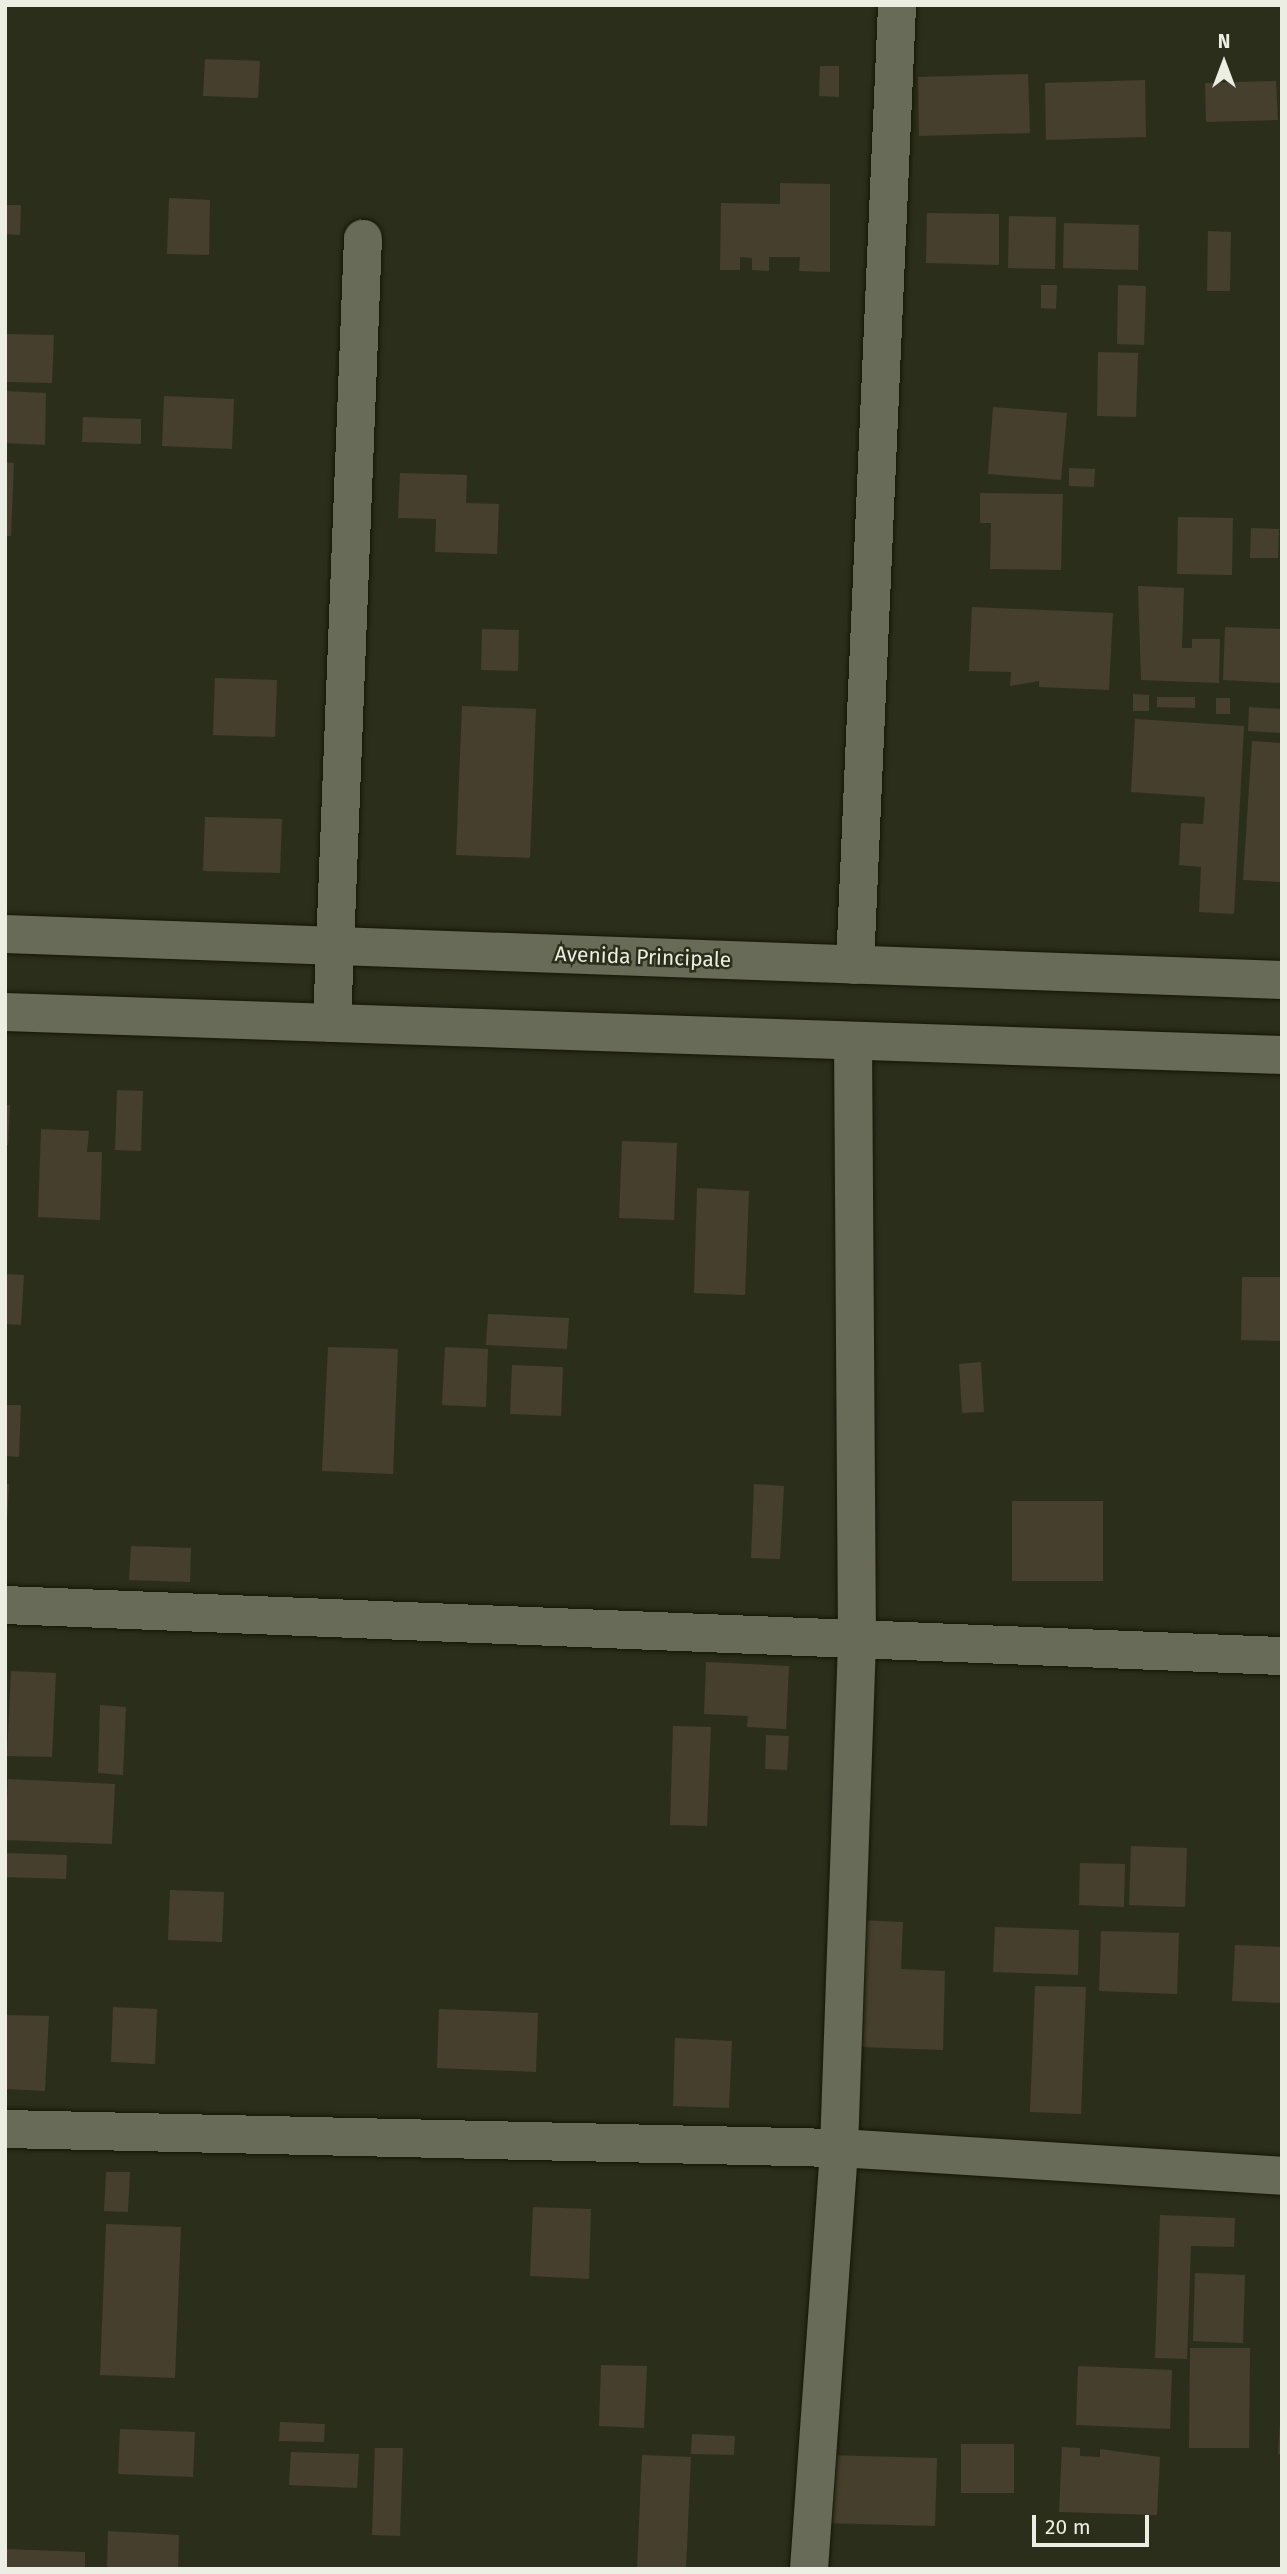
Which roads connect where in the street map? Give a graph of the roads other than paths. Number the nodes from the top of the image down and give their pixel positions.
1 (897, 5) edge
2 (363, 239) dead end
3 (5, 934) edge
4 (333, 945) junction
5 (855, 965) junction
6 (1282, 980) edge
7 (5, 1012) edge
8 (332, 1023) junction
9 (853, 1041) junction
10 (1282, 1055) edge
11 (5, 1605) edge
12 (857, 1642) junction
13 (1282, 1656) edge
14 (5, 2129) edge
15 (839, 2148) junction
16 (1282, 2176) edge
17 (809, 2569) edge

1 - 5 street
2 - 4 street
3 - 4 street, Avenida Principale
4 - 5 street, Avenida Principale
4 - 8 street
5 - 6 street, Avenida Principale
7 - 8 street
8 - 9 street
9 - 10 street
9 - 12 street
11 - 12 street
12 - 13 street
12 - 15 street
14 - 15 street
15 - 16 street
15 - 17 street

